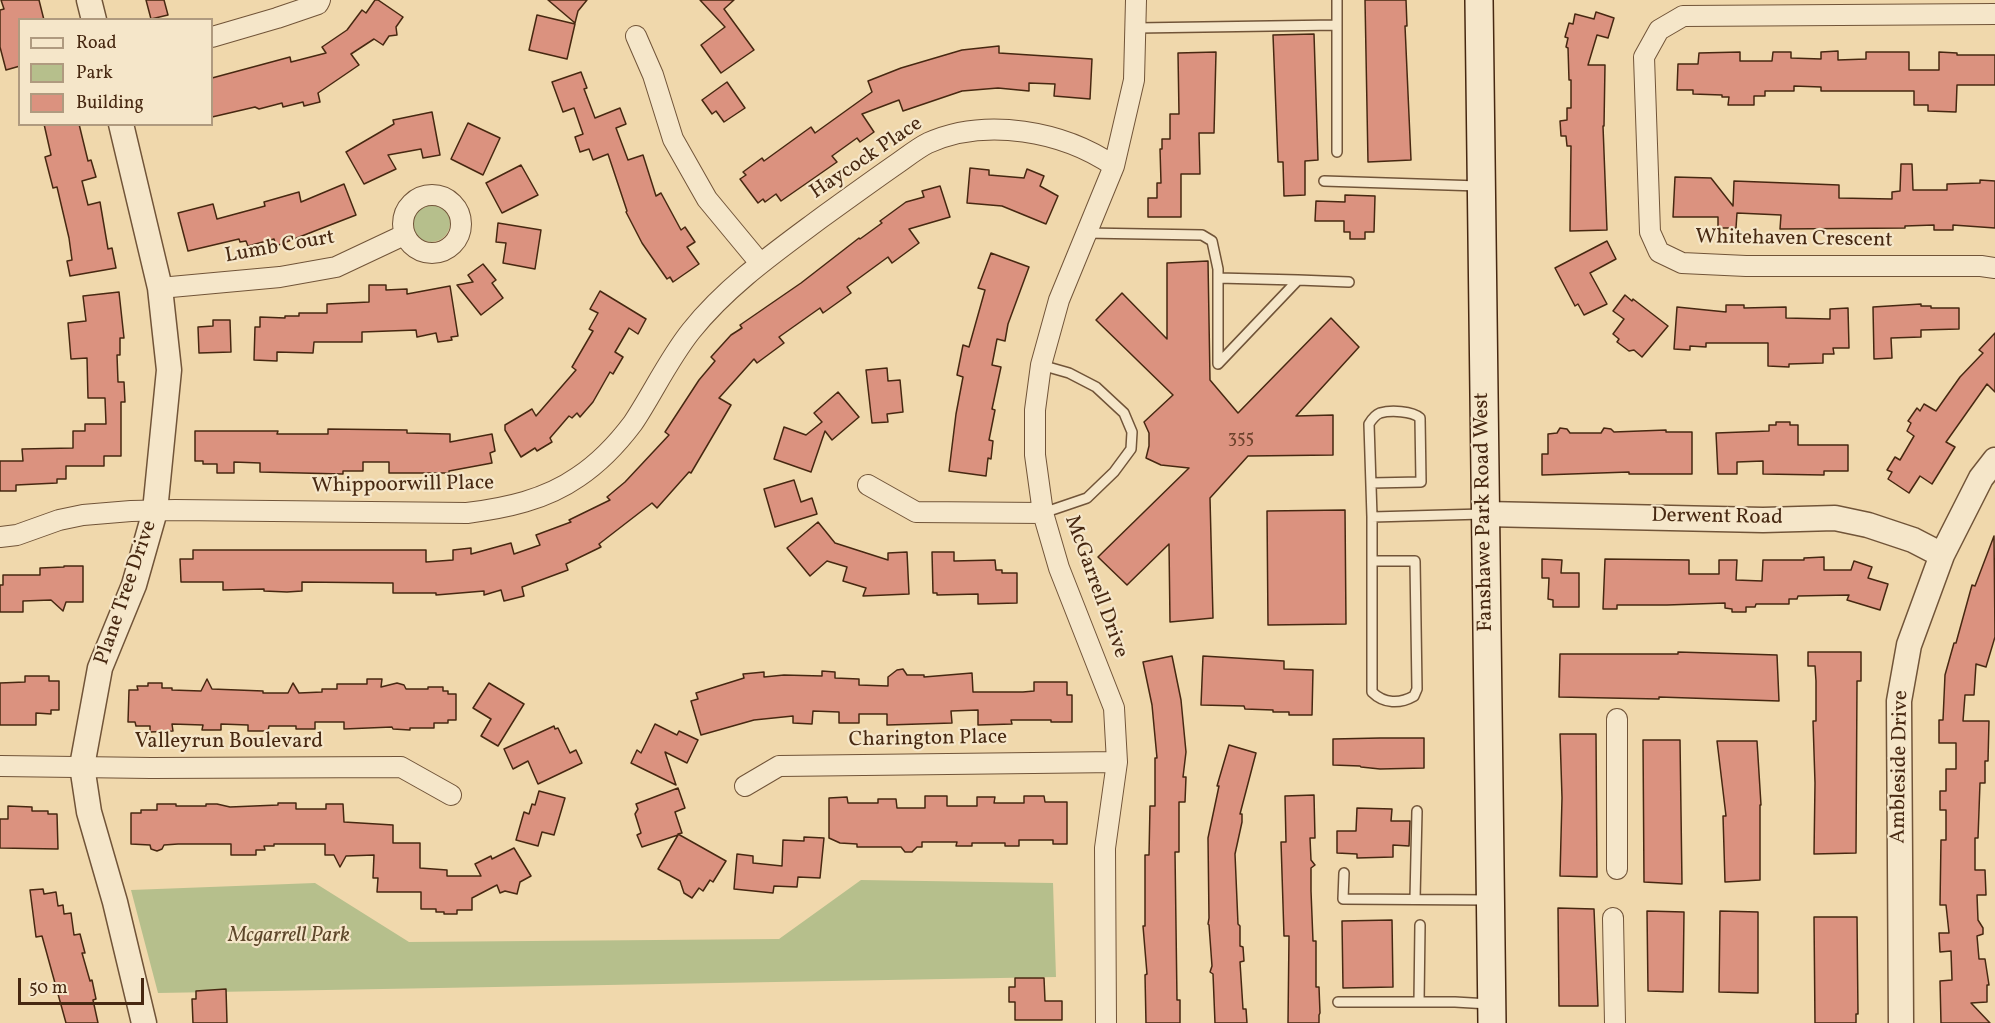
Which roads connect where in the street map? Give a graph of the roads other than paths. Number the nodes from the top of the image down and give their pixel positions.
1 (89, 0) edge
2 (320, 0) edge
3 (1136, 0) edge
4 (1337, 0) edge
5 (1479, 0) edge
6 (1995, 14) edge
7 (94, 18) edge
8 (1337, 25) junction
9 (1137, 28) junction
10 (636, 36) dead end
11 (213, 37) edge
12 (121, 126) edge
13 (1337, 152) dead end
14 (1114, 166) junction
15 (1324, 181) dead end
16 (1482, 186) junction
17 (1086, 233) junction
18 (404, 235) dead end
19 (760, 263) junction
20 (1995, 268) edge
21 (1218, 278) junction
22 (1298, 280) junction
23 (1349, 282) dead end
24 (159, 288) junction
25 (1041, 366) junction
26 (1995, 460) edge
27 (1371, 483) junction
28 (868, 485) dead end
29 (155, 511) junction
30 (1043, 513) junction
31 (1485, 514) junction
32 (1372, 517) junction
33 (0, 537) edge
34 (1942, 555) junction
35 (1372, 561) junction
36 (1617, 719) dead end
37 (1117, 762) junction
38 (0, 766) edge
39 (82, 766) junction
40 (745, 786) dead end
41 (451, 795) dead end
42 (1417, 811) dead end
43 (1617, 869) dead end
44 (1344, 873) dead end
45 (1415, 899) junction
46 (1490, 900) junction
47 (1613, 918) dead end
48 (1420, 925) dead end
49 (1338, 1002) dead end
50 (1419, 1002) junction
51 (1492, 1014) edge
52 (144, 1023) edge
53 (1106, 1023) edge
54 (1615, 1023) edge
55 (1901, 1023) edge

1 - 7 street
2 - 11 street
3 - 9 street, McGarrell Drive
4 - 8 lane
5 - 16 main road, Fanshawe Park Road West
6 - 20 street, Whitehaven Crescent
8 - 9 lane
8 - 13 lane
9 - 14 street, McGarrell Drive
10 - 19 street
12 - 24 street, Plane Tree Drive
14 - 17 street, McGarrell Drive
14 - 19 street, Haycock Place
15 - 16 lane
16 - 31 main road, Fanshawe Park Road West
17 - 21 lane
17 - 25 street, McGarrell Drive
18 - 24 street, Lumb Court
19 - 29 street, Whippoorwill Place
21 - 22 lane
21 - 22 lane
22 - 23 lane
24 - 29 street, Plane Tree Drive
25 - 30 street, McGarrell Drive
25 - 30 lane
26 - 34 street, Ambleside Drive
27 - 27 lane
27 - 32 lane
28 - 30 street
29 - 33 street, Whippoorwill Place
29 - 39 street, Plane Tree Drive
30 - 37 street, McGarrell Drive
31 - 32 lane
31 - 34 street, Derwent Road
31 - 46 main road, Fanshawe Park Road West
32 - 35 lane
34 - 55 street, Ambleside Drive
35 - 35 lane
36 - 43 street
37 - 40 street, Charington Place
37 - 53 street, McGarrell Drive
38 - 39 street, Valleyrun Boulevard
39 - 41 street, Valleyrun Boulevard
39 - 52 street, Plane Tree Drive
42 - 45 lane
44 - 45 lane
45 - 46 lane
46 - 51 main road, Fanshawe Park Road West
47 - 54 street
48 - 50 lane
49 - 50 lane
50 - 51 lane

